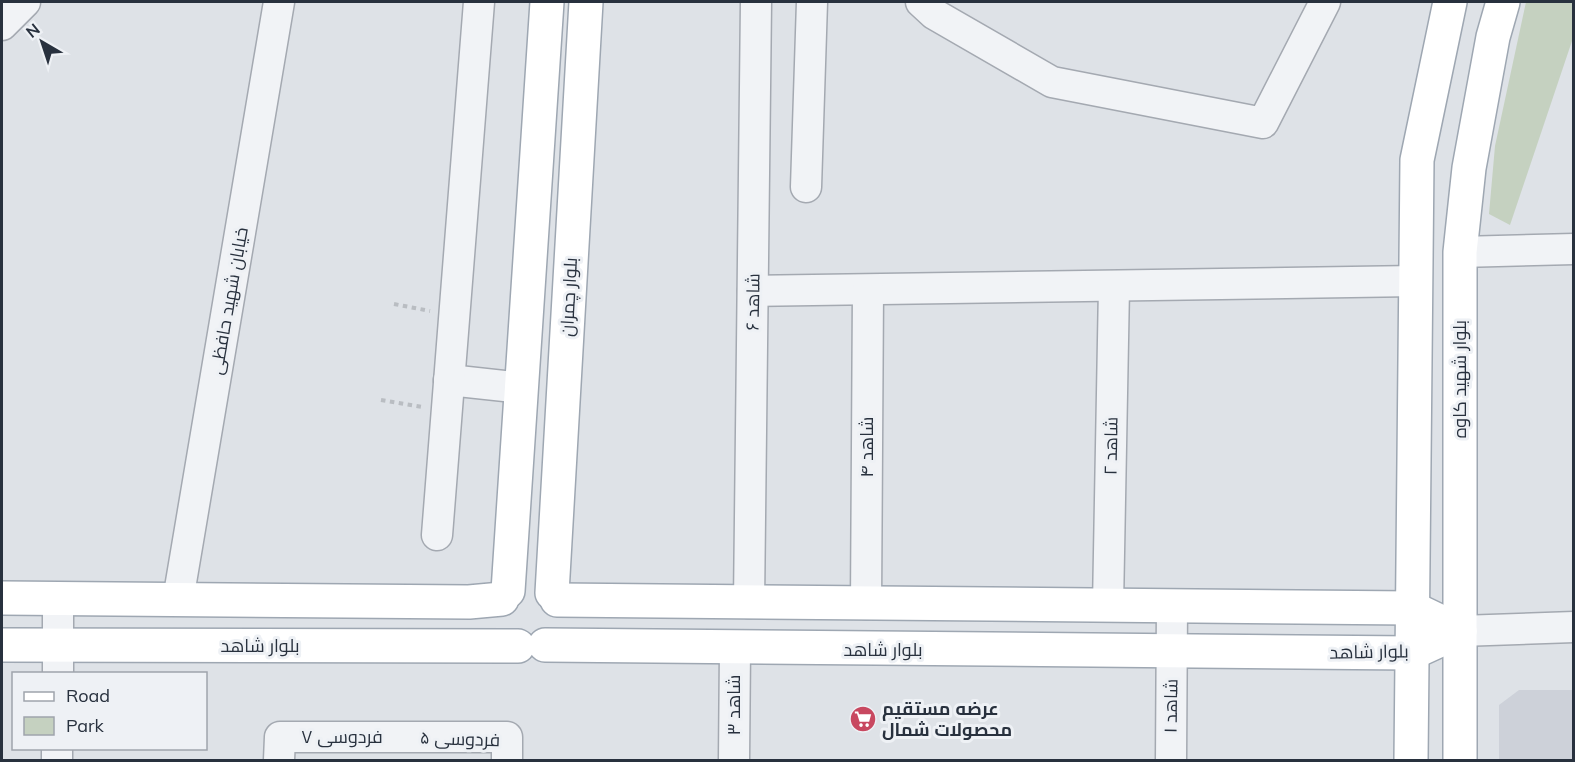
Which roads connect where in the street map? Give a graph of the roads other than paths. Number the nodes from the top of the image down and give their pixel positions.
1 (25, 2) edge
2 (279, 2) edge
3 (479, 2) edge
4 (547, 2) edge
5 (586, 2) edge
6 (756, 2) edge
7 (812, 2) edge
8 (921, 2) edge
9 (1325, 2) edge
10 (1450, 2) edge
11 (1503, 2) edge
12 (2, 25) edge
13 (806, 187) dead end
14 (1574, 249) edge
15 (1460, 252) junction
16 (1416, 281) junction
17 (1114, 287) junction
18 (868, 290) junction
19 (753, 291) junction
20 (449, 380) junction
21 (522, 388) junction
22 (437, 535) dead end
23 (505, 595) junction
24 (555, 596) junction
25 (2, 598) edge
26 (58, 599) junction
27 (178, 600) junction
28 (749, 603) junction
29 (866, 604) junction
30 (1108, 606) junction
31 (1172, 606) junction
32 (1412, 608) junction
33 (1574, 627) edge
34 (1460, 631) junction
35 (2, 645) edge
36 (531, 646) junction
37 (735, 649) junction
38 (1172, 652) junction
39 (1412, 653) junction
40 (58, 659) edge
41 (393, 737) joint
42 (279, 760) edge
43 (507, 760) edge
44 (734, 760) edge
45 (1171, 760) edge
46 (1412, 760) edge
47 (1460, 760) edge

1 - 12 street
2 - 27 street, خیابان شهید حافظی
3 - 20 street
4 - 21 main road
5 - 24 main road, بلوار چمران
6 - 19 street, شاهد ۶
7 - 13 street
8 - 9 street
10 - 16 main road
11 - 15 main road, بلوار شهید کاوه
14 - 15 street
15 - 34 main road, بلوار شهید کاوه
16 - 17 street
16 - 32 main road
17 - 18 street
17 - 30 street, شاهد ۲
18 - 19 street
18 - 29 street, شاهد ۴
19 - 28 street, شاهد ۶
20 - 21 street
20 - 22 street
21 - 23 main road
23 - 24 main road
23 - 27 main road
23 - 36 main road
24 - 28 main road
24 - 36 main road
25 - 26 main road
26 - 27 main road
26 - 40 street
28 - 29 main road
29 - 30 main road
30 - 31 main road
31 - 32 main road
31 - 38 street, شاهد ۱
32 - 34 main road
32 - 39 main road
33 - 34 street
34 - 39 main road, بلوار شاهد
34 - 47 main road, بلوار شهید کاوه
35 - 40 main road, بلوار شاهد
36 - 37 main road, بلوار شاهد
36 - 40 main road, بلوار شاهد
37 - 38 main road, بلوار شاهد
37 - 44 street, شاهد ۳
38 - 39 main road, بلوار شاهد
38 - 45 street, شاهد ۱
39 - 46 main road
41 - 42 street, فردوسی ۷
41 - 43 street, فردوسی ۵

